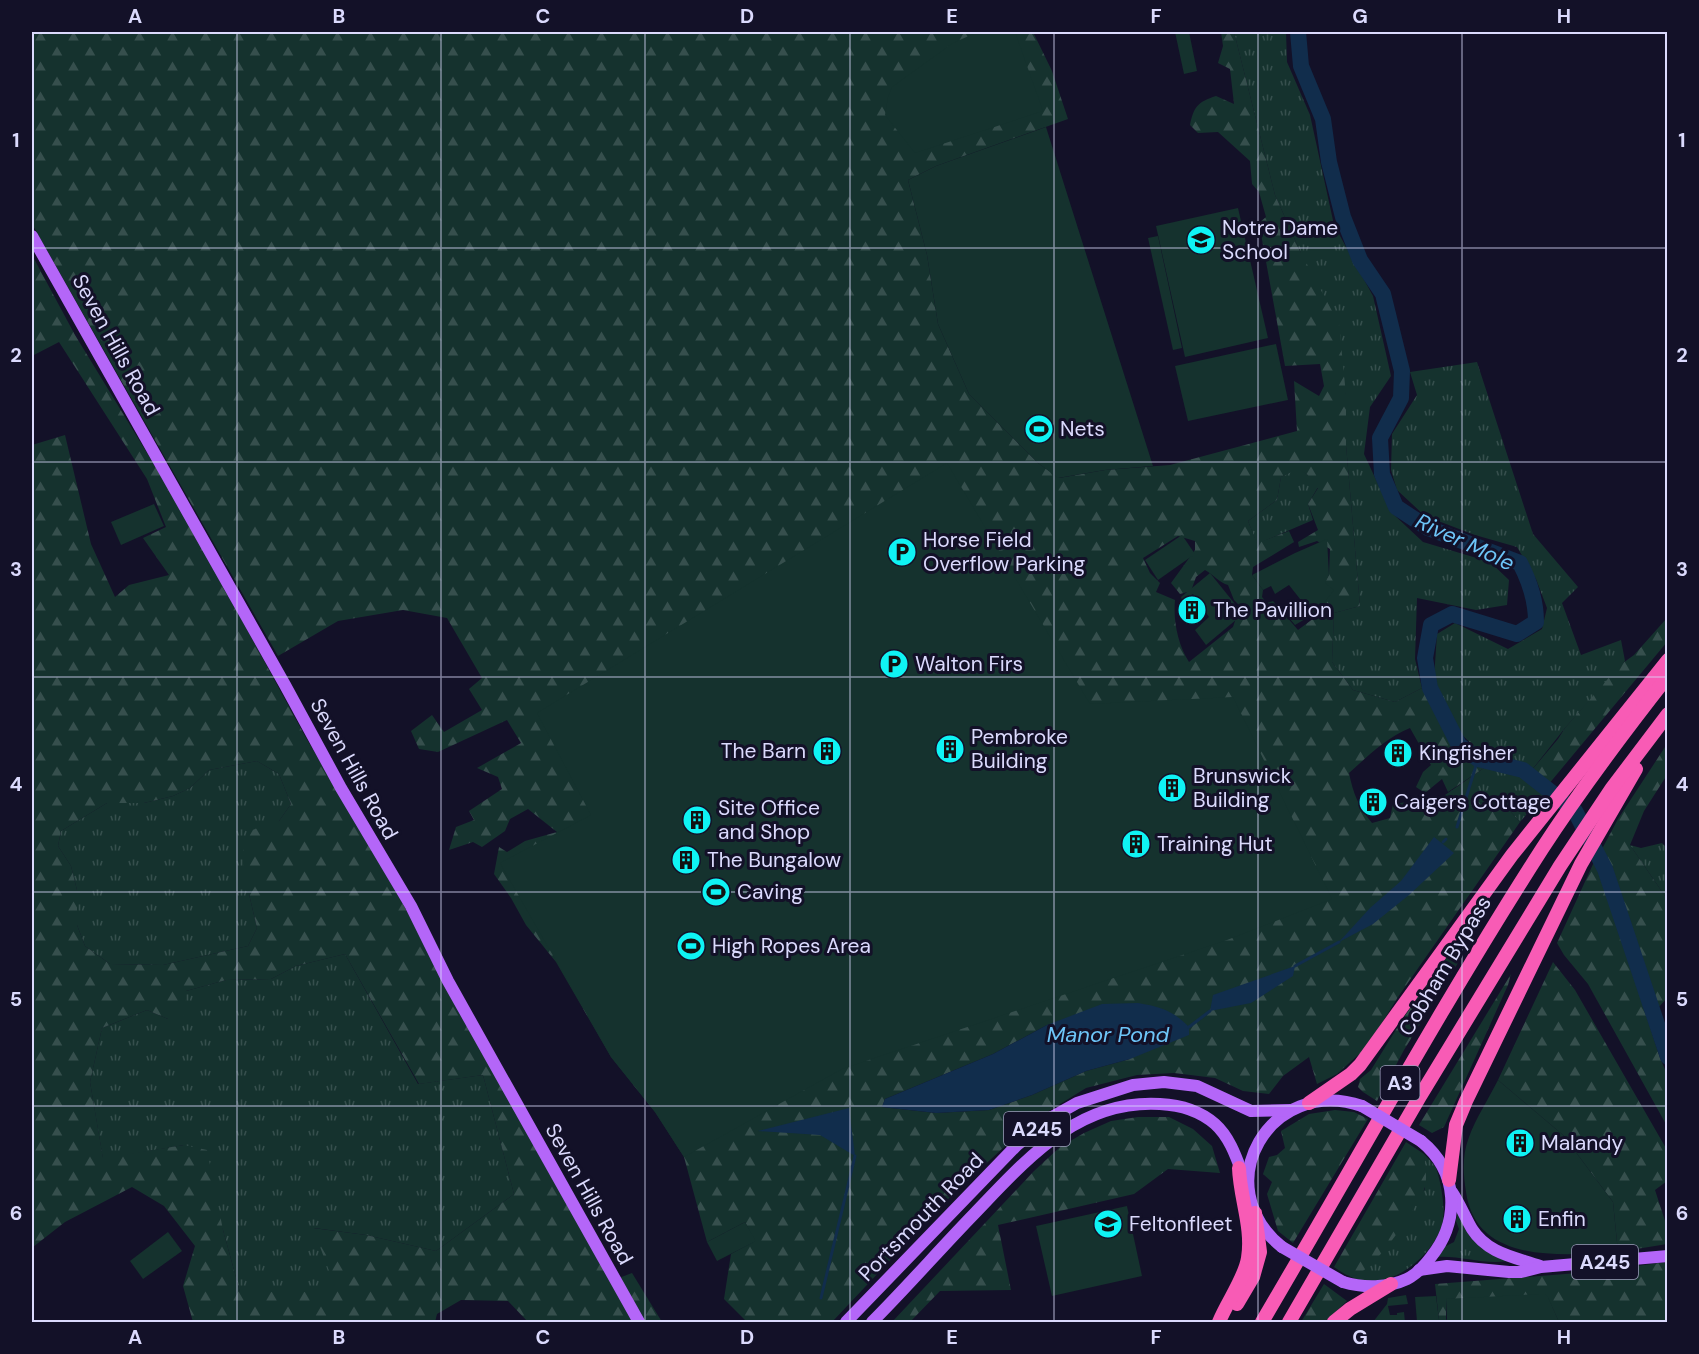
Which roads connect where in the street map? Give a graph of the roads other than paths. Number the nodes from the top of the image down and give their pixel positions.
1 (32, 236) edge
2 (1668, 660) edge
3 (1668, 676) edge
4 (1667, 715) edge
5 (1592, 765) junction
6 (1617, 791) junction
7 (1309, 1103) junction
8 (1291, 1110) junction
9 (1239, 1168) junction
10 (1450, 1186) junction
11 (1248, 1188) junction
12 (1255, 1213) junction
13 (1668, 1256) edge
14 (1541, 1267) junction
15 (1419, 1270) junction
16 (1391, 1284) junction
17 (639, 1323) edge
18 (846, 1323) edge
19 (872, 1323) edge
20 (1219, 1323) edge
21 (1224, 1323) edge
22 (1262, 1323) edge
23 (1289, 1323) edge
24 (1334, 1323) edge

1 - 17 main road, Seven Hills Road
2 - 5 highway
3 - 5 highway, Cobham Bypass / A3
4 - 6 highway, A3
5 - 7 highway
5 - 22 highway, Cobham Bypass / A3
6 - 10 highway
6 - 23 highway, A3
7 - 8 main road
7 - 10 main road, bridge
8 - 11 main road
8 - 18 main road, Portsmouth Road / A245
9 - 11 main road, Portsmouth Road / A245
9 - 19 main road, Portsmouth Road / A245
9 - 20 highway
10 - 14 main road, A245
10 - 15 main road
11 - 12 main road
12 - 16 main road, bridge
12 - 21 highway
13 - 14 main road, A245
14 - 15 main road, A245
15 - 16 main road
16 - 24 highway

